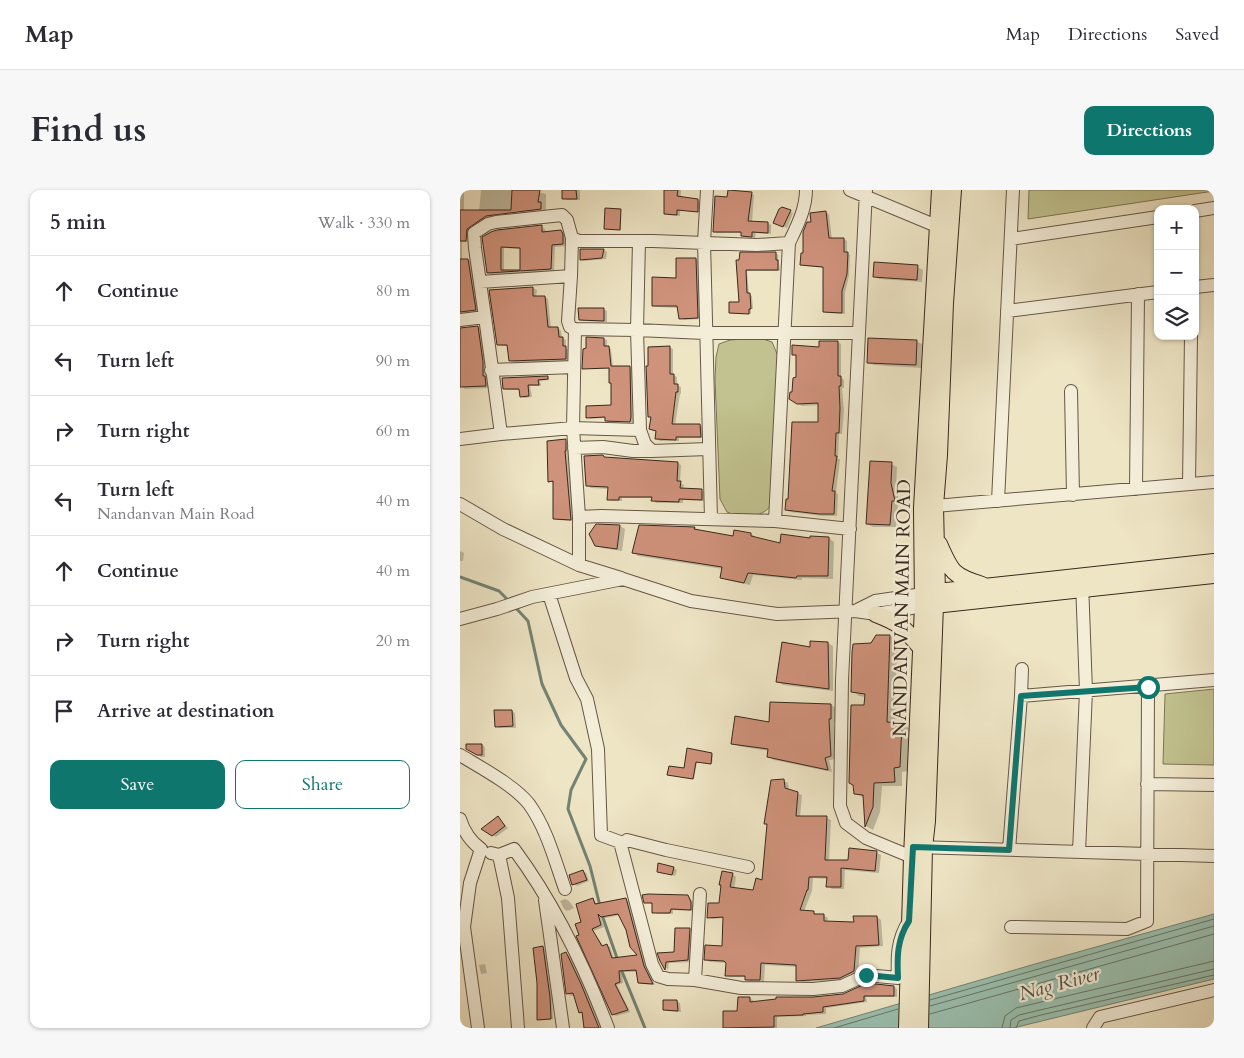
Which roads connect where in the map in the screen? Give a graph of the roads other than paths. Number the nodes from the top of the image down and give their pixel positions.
1 (707, 190) edge
2 (806, 190) edge
3 (850, 190) edge
4 (940, 190) edge
5 (953, 190) edge
6 (1013, 190) edge
7 (866, 193) edge
8 (1214, 208) edge
9 (1199, 210) edge
10 (1154, 218) edge
11 (939, 227) junction
12 (572, 238) junction
13 (1011, 240) junction
14 (639, 241) junction
15 (704, 242) junction
16 (789, 243) junction
17 (571, 276) junction
18 (480, 282) junction
19 (1214, 285) edge
20 (1199, 287) edge
21 (1154, 292) edge
22 (1138, 294) junction
23 (1007, 311) junction
24 (485, 317) junction
25 (460, 320) edge
26 (575, 329) junction
27 (637, 330) junction
28 (705, 333) junction
29 (785, 333) junction
30 (859, 333) junction
31 (1191, 340) edge
32 (574, 367) junction
33 (491, 370) junction
34 (1070, 390) dead end
35 (573, 428) junction
36 (640, 430) junction
37 (501, 434) junction
38 (460, 439) edge
39 (574, 448) junction
40 (708, 448) junction
41 (652, 451) junction
42 (1214, 482) edge
43 (1189, 484) junction
44 (1136, 489) junction
45 (1073, 495) junction
46 (998, 501) junction
47 (460, 504) edge
48 (935, 506) junction
49 (579, 517) junction
50 (710, 519) junction
51 (775, 521) junction
52 (850, 528) junction
53 (936, 535) junction
54 (1214, 562) edge
55 (579, 565) junction
56 (1214, 575) edge
57 (624, 579) junction
58 (1082, 583) junction
59 (986, 587) junction
60 (549, 594) junction
61 (929, 599) junction
62 (850, 612) junction
63 (876, 614) junction
64 (460, 619) edge
65 (922, 649) junction
66 (1022, 669) dead end
67 (1214, 680) edge
68 (1148, 687) junction
69 (1086, 692) junction
70 (1021, 696) junction
71 (460, 755) edge
72 (1147, 784) junction
73 (1214, 785) edge
74 (460, 819) edge
75 (627, 840) dead end
76 (481, 849) junction
77 (1009, 850) junction
78 (916, 851) junction
79 (1079, 852) junction
80 (1147, 854) junction
81 (499, 855) junction
82 (1214, 856) edge
83 (748, 866) dead end
84 (565, 889) dead end
85 (700, 894) dead end
86 (545, 895) junction
87 (909, 921) junction
88 (1011, 927) dead end
89 (695, 980) junction
90 (914, 990) junction
91 (1214, 990) edge
92 (478, 1028) edge
93 (518, 1028) edge
94 (563, 1028) edge
95 (608, 1028) edge
96 (907, 1028) edge
97 (920, 1028) edge
98 (1093, 1028) edge

1 - 15 street
2 - 16 street
3 - 7 street
4 - 11 main road, NANDANVAN MAIN ROAD
5 - 48 main road
6 - 13 street
7 - 11 street
7 - 30 street
8 - 9 street
10 - 13 street
11 - 61 main road, NANDANVAN MAIN ROAD
12 - 14 street
12 - 17 street
12 - 18 street
13 - 23 street
14 - 15 street
14 - 27 street
15 - 16 street
15 - 28 street
16 - 29 street
17 - 18 street
17 - 26 street
18 - 24 street
19 - 20 street
21 - 22 street
22 - 23 street
22 - 44 street
23 - 46 street
24 - 25 street
24 - 33 street
26 - 27 street
26 - 32 street
27 - 28 street
27 - 36 street
28 - 29 street
28 - 40 street
29 - 30 street
29 - 51 street
30 - 52 street
31 - 43 street
32 - 33 street
32 - 35 street
33 - 37 street
34 - 45 street
35 - 36 street
35 - 37 street
35 - 39 street
36 - 41 street
37 - 38 street
39 - 41 street
39 - 49 street
40 - 41 street
40 - 50 street
42 - 43 street
43 - 44 street
44 - 45 street
45 - 46 street
46 - 48 street
47 - 55 street
48 - 53 main road
49 - 50 street
49 - 55 street
50 - 51 street
51 - 52 street
52 - 62 street
53 - 59 main road
53 - 61 main road
54 - 58 main road
55 - 57 street
56 - 58 main road
57 - 60 street
57 - 62 street
58 - 59 main road
58 - 61 main road
58 - 69 street
59 - 61 main road
60 - 64 street
60 - 89 street
61 - 62 street
61 - 63 street
61 - 65 main road, NANDANVAN MAIN ROAD
61 - 78 main road
62 - 63 street
62 - 78 street
63 - 65 main road
65 - 78 main road, NANDANVAN MAIN ROAD
66 - 70 street
67 - 68 street
68 - 69 street
68 - 72 street
69 - 70 street
69 - 79 street
70 - 77 street
71 - 84 street
72 - 73 street
72 - 80 street
74 - 76 street
75 - 83 street
76 - 81 street
76 - 92 street
77 - 78 street
77 - 79 street
78 - 87 main road, NANDANVAN MAIN ROAD
78 - 90 main road
79 - 80 street
80 - 82 street
80 - 88 street
81 - 86 street
81 - 93 street
85 - 89 street
86 - 94 street
86 - 95 street
87 - 89 street
87 - 90 main road, NANDANVAN MAIN ROAD
90 - 96 main road, NANDANVAN MAIN ROAD
90 - 97 main road
91 - 98 street

